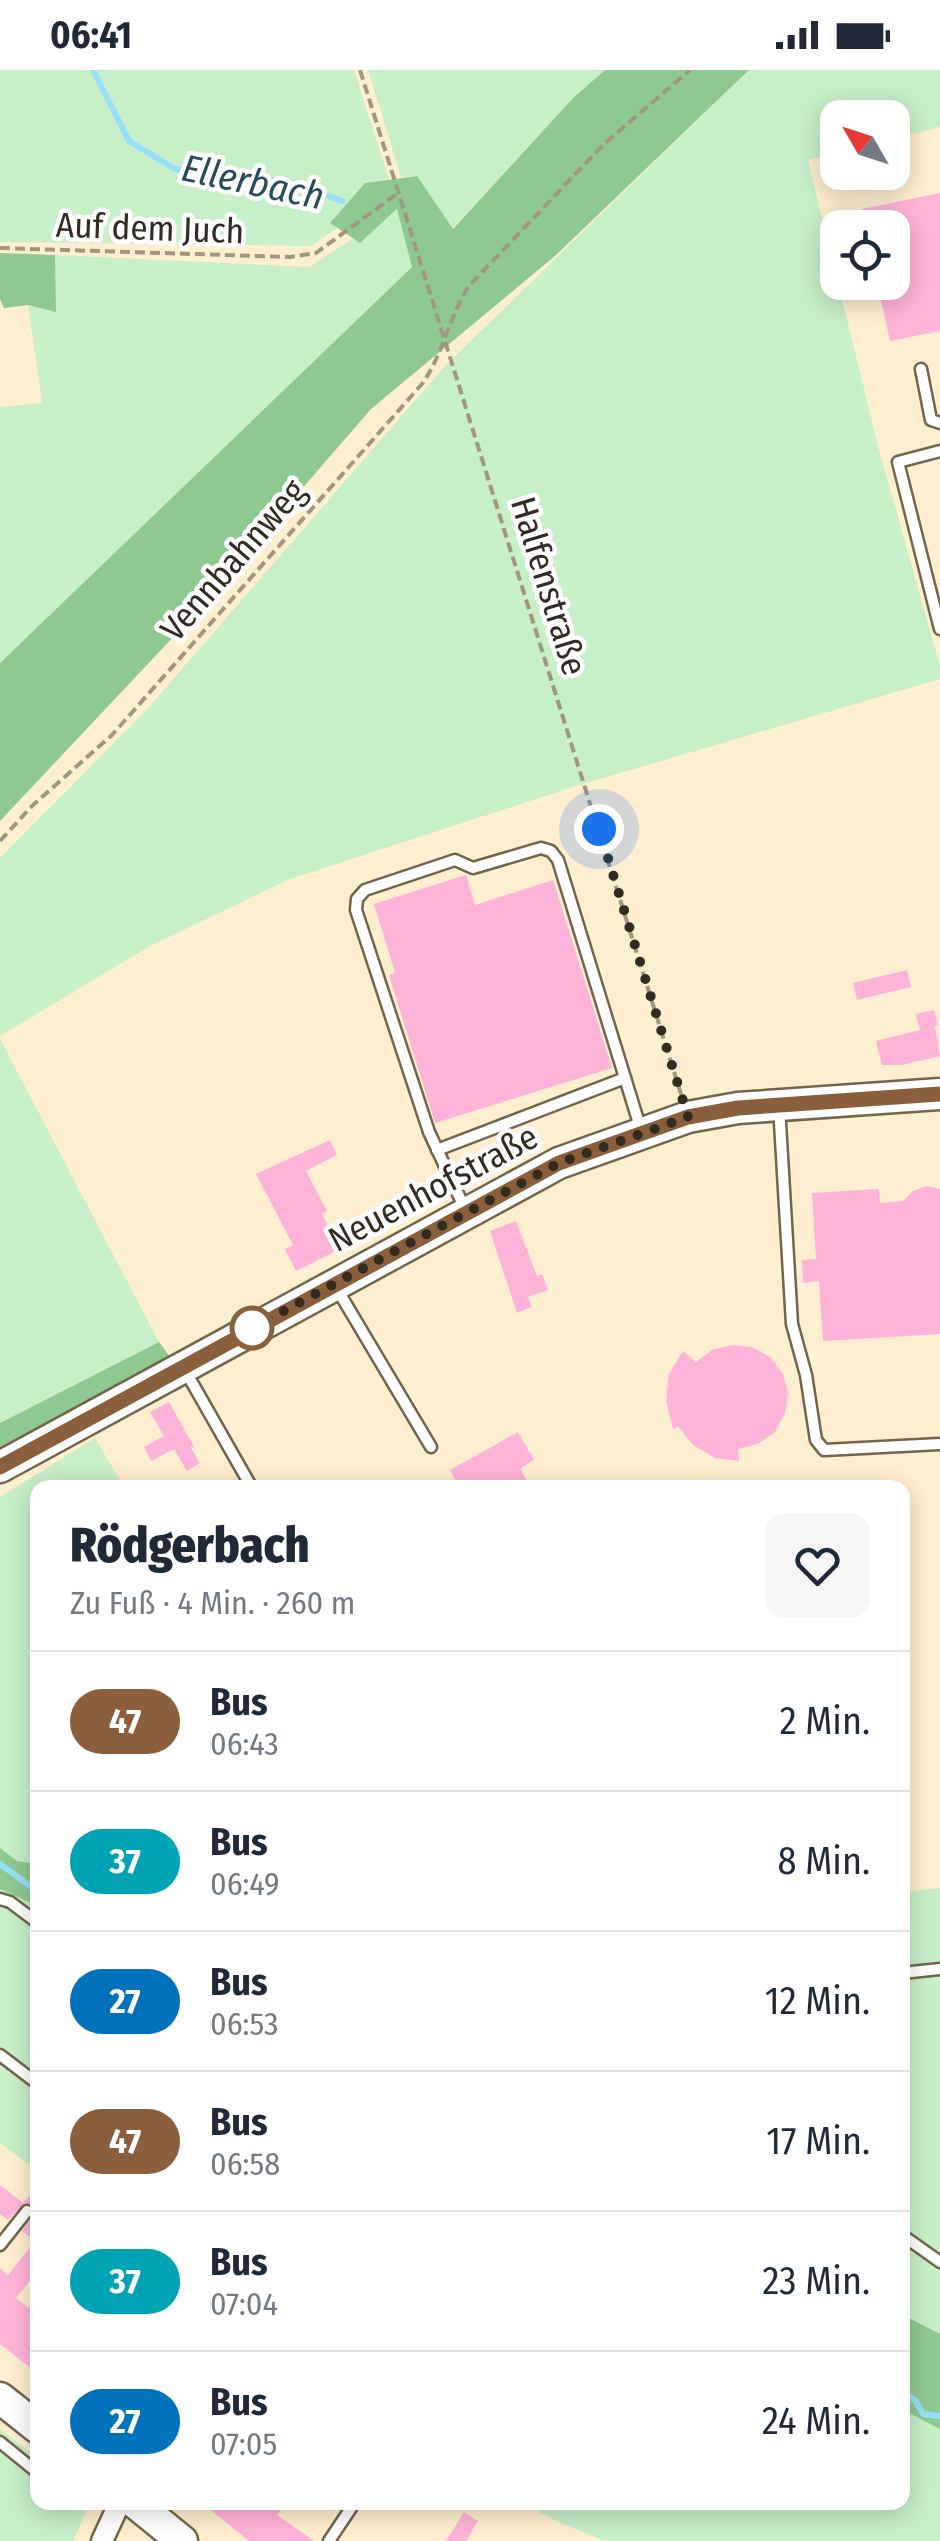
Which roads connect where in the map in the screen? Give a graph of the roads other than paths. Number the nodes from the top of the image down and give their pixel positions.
1 (921, 369) dead end
2 (940, 423) edge
3 (940, 451) edge
4 (940, 629) edge
5 (625, 1078) junction
6 (940, 1094) edge
7 (779, 1105) junction
8 (642, 1132) junction
9 (437, 1150) junction
10 (466, 1212) junction
11 (334, 1284) junction
12 (183, 1366) junction
13 (940, 1444) edge
14 (431, 1447) dead end
15 (0, 1467) edge
16 (247, 1480) edge
17 (0, 1900) edge
18 (30, 1917) edge
19 (940, 1969) edge
20 (910, 1972) edge
21 (0, 2055) edge
22 (30, 2078) edge
23 (27, 2210) dead end
24 (910, 2241) edge
25 (0, 2245) edge
26 (940, 2262) edge
27 (0, 2398) edge
28 (30, 2422) edge
29 (0, 2442) edge
30 (30, 2466) edge
31 (116, 2510) edge
32 (144, 2510) edge
33 (350, 2510) edge
34 (102, 2541) edge
35 (182, 2541) edge
36 (330, 2541) edge

1 - 2 lane
3 - 4 lane
5 - 8 lane
5 - 9 lane
5 - 9 lane
6 - 7 street, Neuenhofstraße
7 - 8 street, Neuenhofstraße
7 - 13 lane
8 - 10 street, Neuenhofstraße
9 - 10 lane
10 - 11 street, Neuenhofstraße
11 - 12 street, Neuenhofstraße
11 - 14 lane
12 - 15 street, Neuenhofstraße
12 - 16 lane
17 - 18 lane
19 - 20 lane
21 - 22 lane
23 - 25 lane
24 - 26 lane
27 - 28 street
29 - 30 lane
31 - 34 street
32 - 35 street
33 - 36 lane

